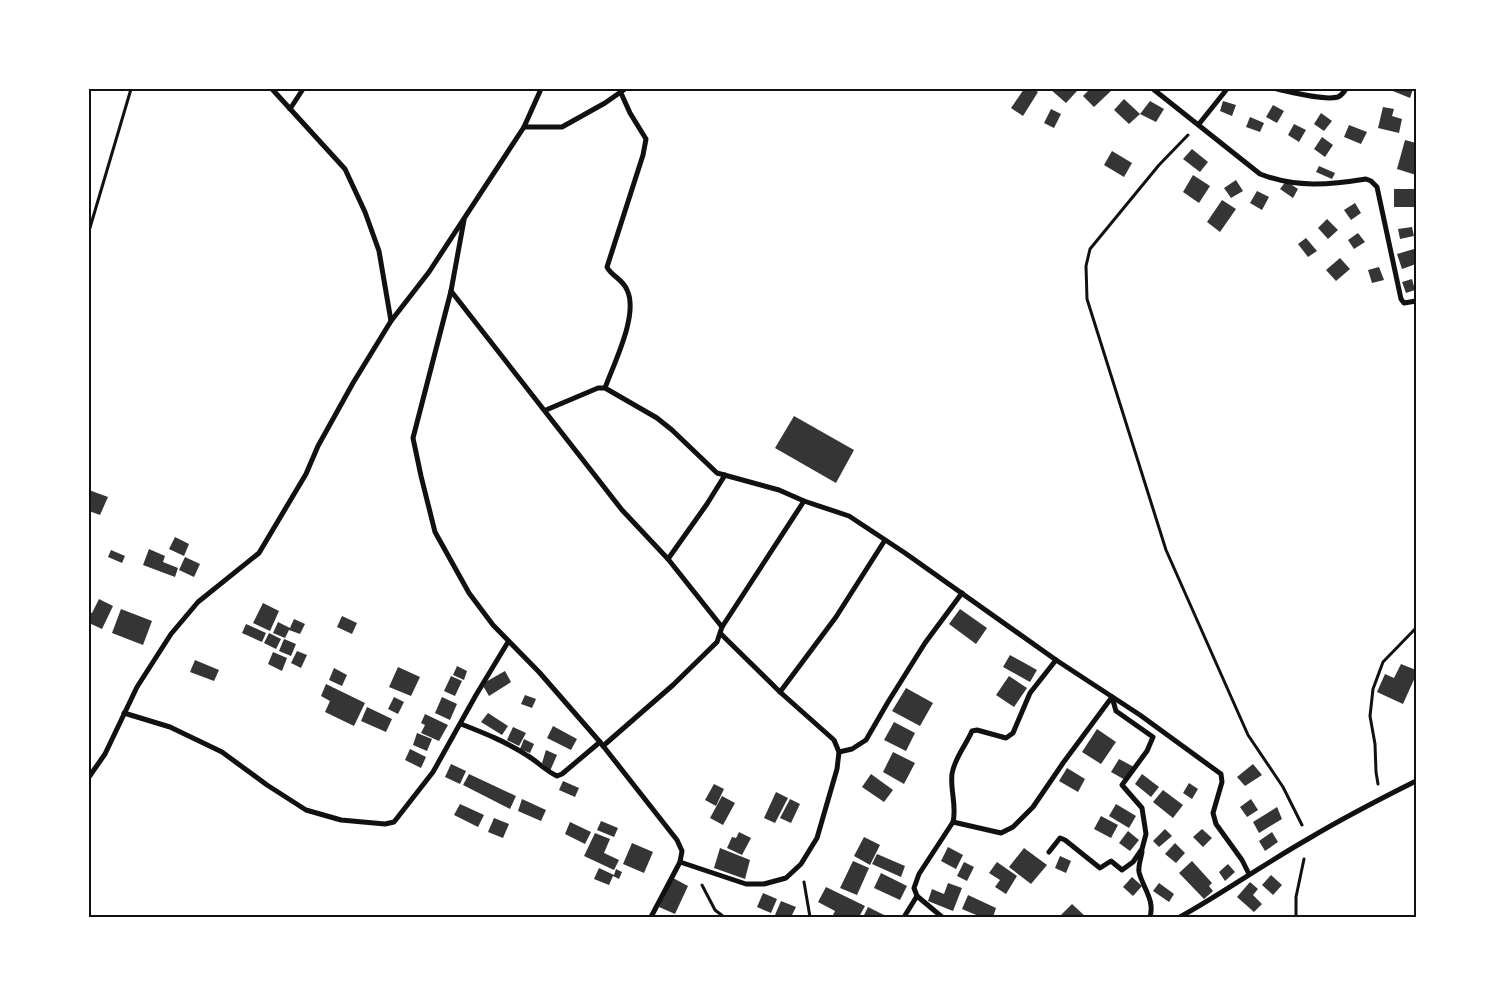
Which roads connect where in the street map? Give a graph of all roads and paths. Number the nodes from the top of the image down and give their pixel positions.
1 (131, 89) edge
2 (272, 89) edge
3 (303, 89) edge
4 (540, 89) edge
5 (1153, 89) edge
6 (1227, 89) edge
7 (1277, 89) edge
8 (1346, 89) edge
9 (623, 91) edge
10 (290, 109) junction
11 (1199, 124) junction
12 (524, 127) junction
13 (465, 216) junction
14 (89, 231) edge
15 (451, 291) junction
16 (1416, 301) edge
17 (391, 321) junction
18 (605, 388) junction
19 (546, 410) junction
20 (725, 475) junction
21 (804, 501) junction
22 (885, 540) junction
23 (668, 559) junction
24 (962, 593) junction
25 (722, 627) junction
26 (1416, 628) edge
27 (721, 634) junction
28 (508, 642) junction
29 (1056, 660) junction
30 (780, 692) junction
31 (1112, 697) junction
32 (124, 713) junction
33 (461, 724) junction
34 (601, 744) junction
35 (839, 752) junction
36 (89, 777) edge
37 (1416, 781) edge
38 (1380, 799) junction
39 (953, 822) junction
40 (1308, 838) junction
41 (1142, 849) junction
42 (1049, 852) dead end
43 (680, 862) junction
44 (801, 864) junction
45 (692, 866) junction
46 (1249, 874) junction
47 (917, 896) junction
48 (651, 917) edge
49 (724, 917) edge
50 (810, 917) edge
51 (904, 917) edge
52 (942, 917) edge
53 (1150, 917) edge
54 (1180, 917) edge
55 (1296, 917) edge

1 - 14 path
2 - 10 street
3 - 10 street
4 - 12 street
5 - 11 street
6 - 11 street
7 - 8 street
9 - 12 street
9 - 18 street
10 - 17 street
11 - 16 street
11 - 40 path
12 - 13 street
13 - 15 street
13 - 17 street
15 - 19 street
15 - 28 street
17 - 32 street
18 - 19 street
18 - 20 street
19 - 23 street
20 - 21 street
20 - 23 street
21 - 22 street
21 - 25 street
22 - 24 street
22 - 30 street
23 - 25 street
24 - 29 street
24 - 35 street
25 - 27 street
26 - 38 path
27 - 30 street
27 - 34 street
28 - 33 street
28 - 34 street
29 - 31 street
29 - 39 street
30 - 35 street
31 - 39 street
31 - 41 street
31 - 46 street
32 - 33 street
32 - 36 street
33 - 34 street
34 - 43 street
35 - 44 street
37 - 38 street
38 - 40 street
39 - 47 street
40 - 46 street
40 - 55 path
41 - 42 street
41 - 53 street
43 - 45 street
43 - 48 street
44 - 45 street
44 - 50 path
45 - 49 path
46 - 54 street
47 - 51 street
47 - 52 street

